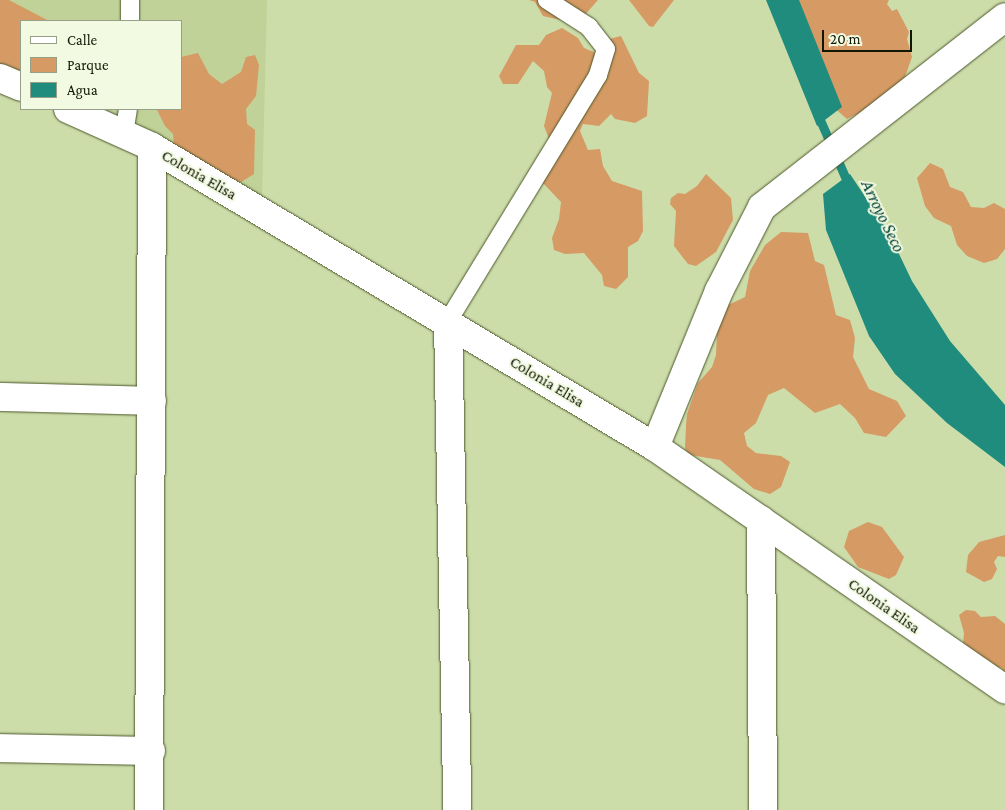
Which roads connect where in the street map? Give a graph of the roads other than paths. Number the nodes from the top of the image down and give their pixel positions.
1 (130, 0) edge
2 (547, 0) edge
3 (1005, 17) edge
4 (130, 20) edge
5 (0, 78) edge
6 (20, 87) edge
7 (73, 110) edge
8 (126, 121) edge
9 (152, 147) junction
10 (448, 321) junction
11 (0, 397) edge
12 (152, 401) junction
13 (655, 447) junction
14 (761, 520) junction
15 (1005, 689) edge
16 (0, 748) edge
17 (151, 751) junction
18 (149, 810) edge
19 (457, 810) edge
20 (763, 810) edge

1 - 4 lane
2 - 10 lane
3 - 13 street
5 - 6 street
7 - 8 street, Colonia Elisa
8 - 9 street, Colonia Elisa
9 - 10 street, Colonia Elisa
9 - 12 street
10 - 13 street, Colonia Elisa
10 - 19 street
11 - 12 street
12 - 17 street
13 - 14 street, Colonia Elisa
14 - 15 street, Colonia Elisa
14 - 20 street
16 - 17 street
17 - 18 street

